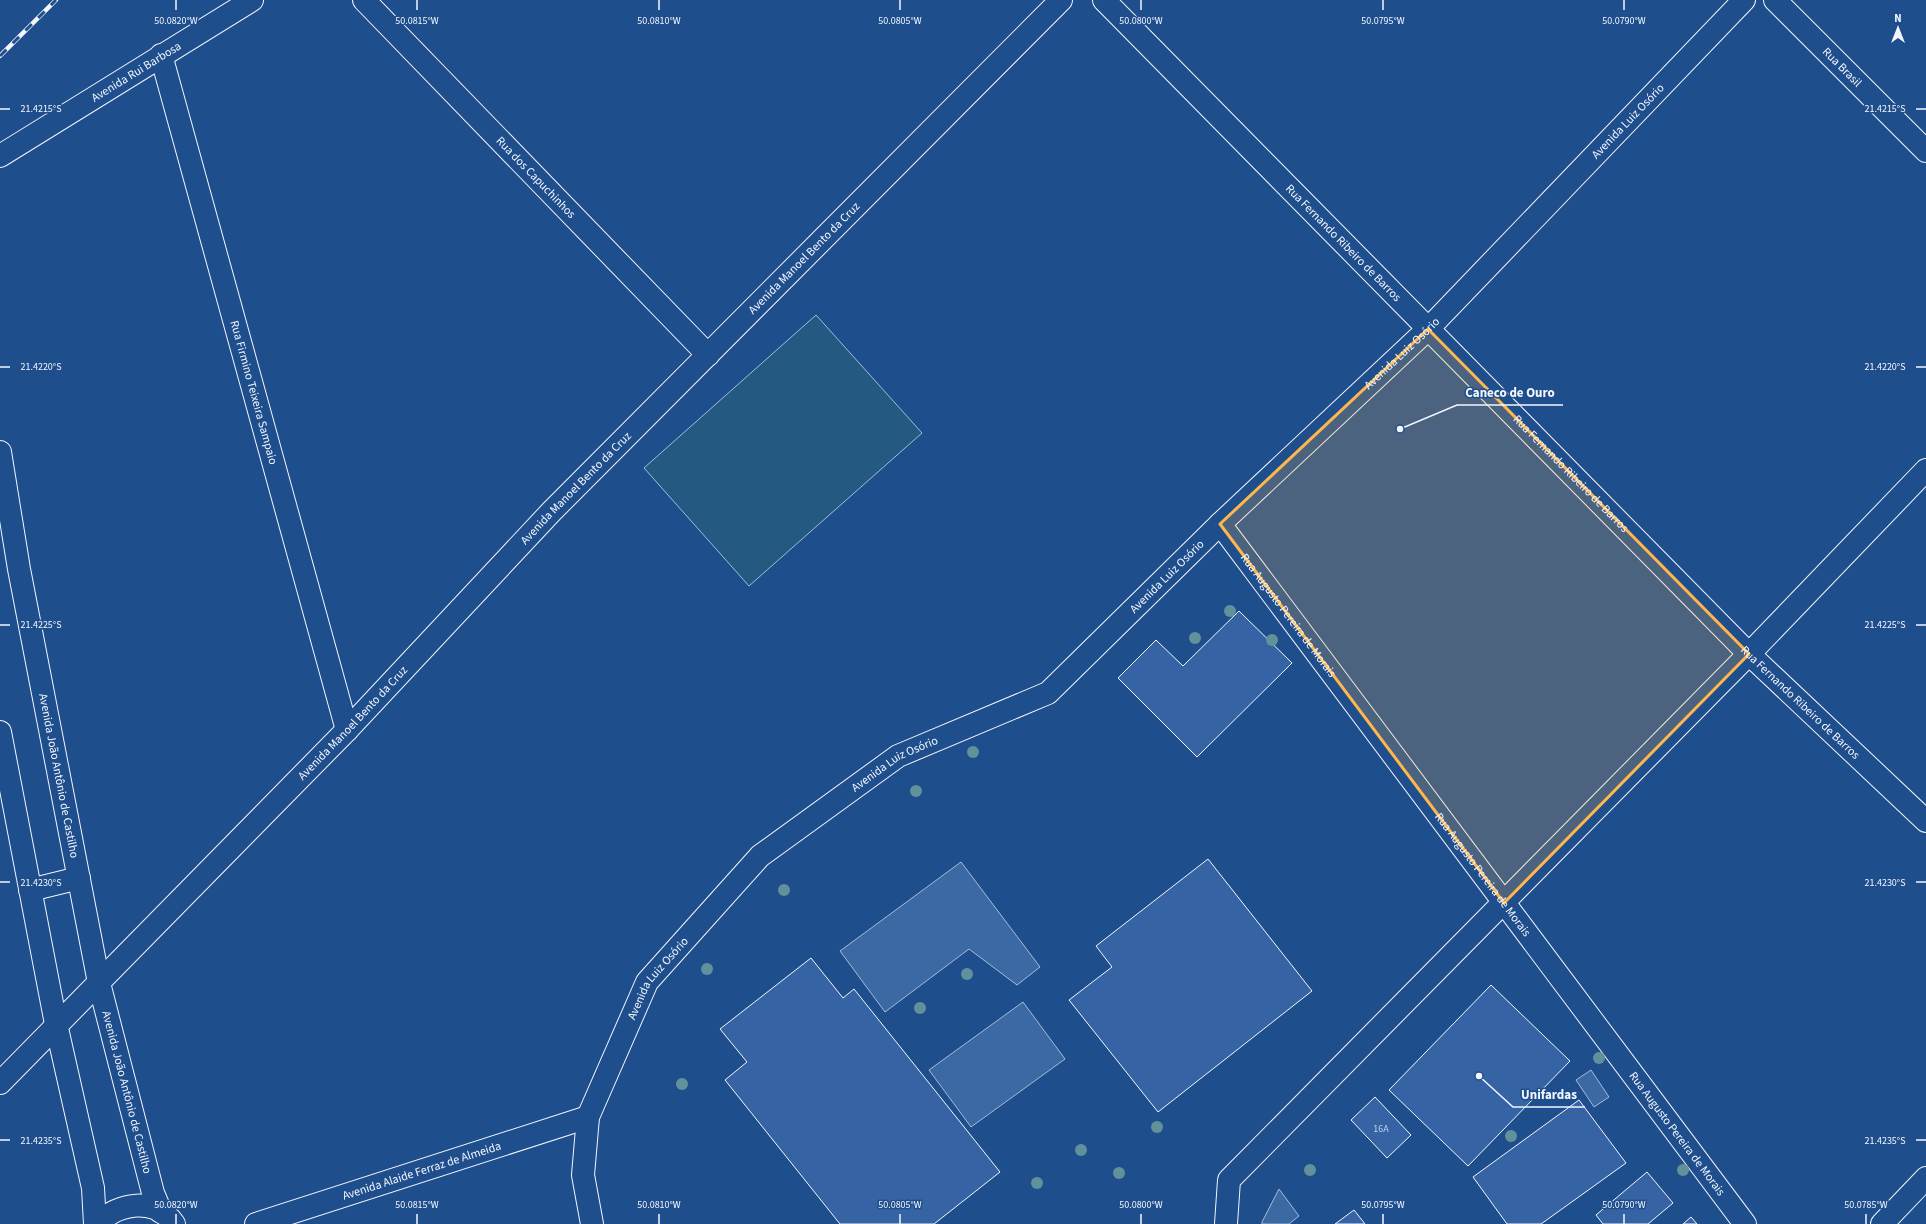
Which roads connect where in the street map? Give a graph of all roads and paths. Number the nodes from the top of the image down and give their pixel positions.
1 (252, 0) edge
2 (364, 0) edge
3 (1061, 0) edge
4 (1104, 0) edge
5 (1744, 0) edge
6 (1775, 0) edge
7 (161, 55) junction
8 (1926, 151) edge
9 (0, 156) edge
10 (1428, 328) junction
11 (708, 355) junction
12 (0, 452) edge
13 (1926, 470) edge
14 (1220, 524) junction
15 (9, 571) edge
16 (1749, 654) junction
17 (347, 730) junction
18 (0, 732) edge
19 (1926, 821) edge
20 (79, 878) junction
21 (30, 890) junction
22 (1504, 903) junction
23 (99, 983) junction
24 (56, 1024) junction
25 (0, 1083) edge
26 (588, 1117) junction
27 (1926, 1178) edge
28 (168, 1218) edge
29 (96, 1224) edge
30 (256, 1224) edge
31 (592, 1224) edge
32 (1226, 1224) edge
33 (1745, 1224) edge
34 (1882, 1224) edge

1 - 7 street, Avenida Rui Barbosa
2 - 11 street, Rua dos Capuchinhos
3 - 11 street, Avenida Manoel Bento da Cruz
4 - 10 street, Rua Fernando Ribeiro de Barros
5 - 10 street, Avenida Luiz Osório
6 - 8 street, Rua Brasil
7 - 9 street, Avenida Rui Barbosa
7 - 17 street, Rua Firmino Teixeira Sampaio
10 - 14 street, Avenida Luiz Osório
10 - 16 street, Rua Fernando Ribeiro de Barros
11 - 17 street, Avenida Manoel Bento da Cruz
12 - 15 street, Avenida João Antônio de Castilho
13 - 16 street
14 - 22 street, Rua Augusto Pereira de Morais
14 - 26 street, Avenida Luiz Osório
15 - 20 street, Avenida João Antônio de Castilho
16 - 19 street, Rua Fernando Ribeiro de Barros
16 - 22 street
17 - 23 street, Avenida Manoel Bento da Cruz
18 - 21 street
20 - 21 street
20 - 23 street, Avenida João Antônio de Castilho
21 - 24 street
22 - 32 street
22 - 33 street, Rua Augusto Pereira de Morais
23 - 24 street
23 - 28 street, Avenida João Antônio de Castilho
24 - 25 street
24 - 29 street
26 - 30 street, Avenida Alaide Ferraz de Almeida
26 - 31 street, Avenida Luiz Osório
27 - 34 street
28 - 29 street

